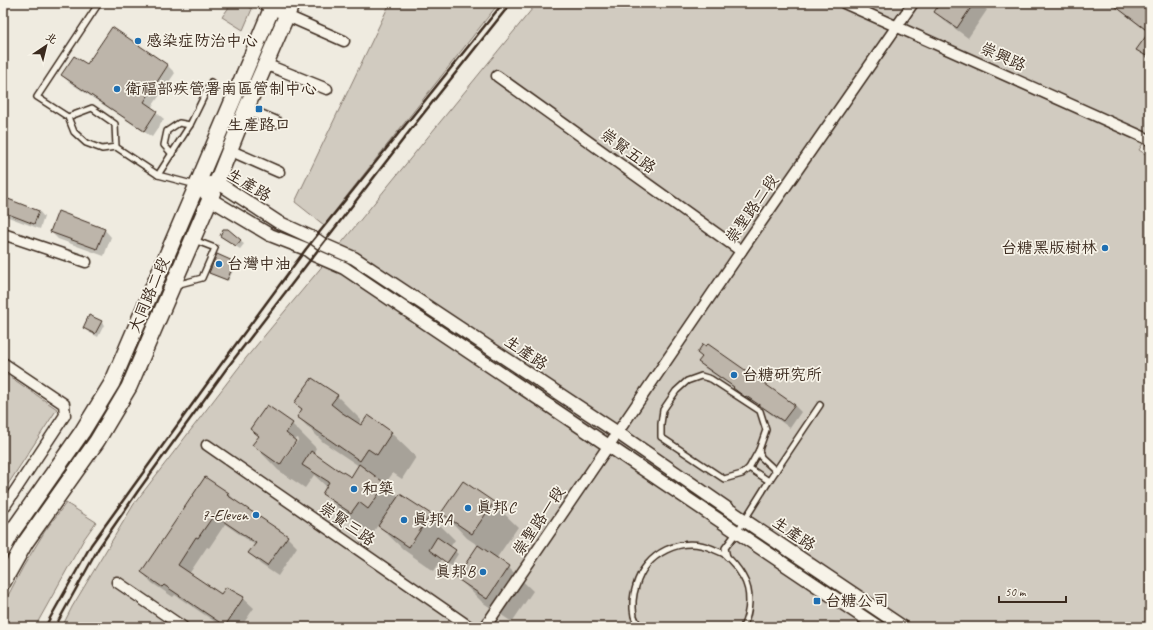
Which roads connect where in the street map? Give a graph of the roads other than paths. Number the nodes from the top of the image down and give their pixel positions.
1 (99, 3) edge
2 (844, 3) edge
3 (913, 3) edge
4 (269, 5) edge
5 (288, 9) edge
6 (897, 26) junction
7 (344, 41) dead end
8 (265, 64) junction
9 (497, 76) dead end
10 (211, 82) dead end
11 (327, 89) dead end
12 (246, 109) junction
13 (68, 117) junction
14 (277, 122) dead end
15 (190, 125) junction
16 (1150, 140) edge
17 (116, 147) junction
18 (229, 150) junction
19 (172, 154) junction
20 (279, 172) dead end
21 (158, 175) junction
22 (217, 182) junction
23 (197, 185) junction
24 (210, 199) junction
25 (3, 234) edge
26 (193, 240) junction
27 (741, 251) junction
28 (86, 262) dead end
29 (173, 286) junction
30 (3, 363) edge
31 (820, 405) dead end
32 (618, 432) junction
33 (207, 445) dead end
34 (609, 445) junction
35 (759, 450) junction
36 (750, 468) junction
37 (776, 470) junction
38 (769, 481) junction
39 (3, 509) edge
40 (745, 520) junction
41 (738, 532) junction
42 (3, 549) edge
43 (727, 557) junction
44 (3, 582) edge
45 (117, 582) dead end
46 (183, 627) edge
47 (470, 627) edge
48 (485, 627) edge
49 (639, 627) edge
50 (743, 627) edge
51 (878, 627) edge
52 (903, 627) edge

1 - 13 lane
2 - 6 street, 崇興路
3 - 6 street, 崇聖路二段
4 - 5 street
4 - 23 main road, 大同路二段
5 - 7 street
5 - 8 main road, 大同路二段
6 - 16 street, 崇興路
6 - 27 street, 崇聖路二段
8 - 11 street
8 - 12 main road, 大同路二段
9 - 27 street, 崇賢五路
10 - 15 lane
12 - 14 street
12 - 18 main road, 大同路二段
13 - 17 lane
13 - 17 lane
15 - 19 lane
15 - 19 lane
17 - 21 lane
18 - 20 street
18 - 22 main road, 大同路二段
19 - 21 lane
21 - 23 lane
22 - 23 street, 生產路
22 - 24 main road, 大同路二段
22 - 32 street, 生產路
23 - 24 street, 生產路
23 - 42 main road, 大同路二段
24 - 26 main road, 大同路二段
24 - 34 street, 生產路
25 - 28 street
26 - 29 main road, 大同路二段
26 - 29 lane
27 - 32 street, 崇聖路二段
29 - 44 main road, 大同路二段
30 - 39 street
31 - 37 lane
32 - 34 street, 崇聖路一段
32 - 40 street, 生產路
33 - 47 street, 崇賢三路
34 - 41 street, 生產路
34 - 48 street, 崇聖路一段
35 - 36 lane
35 - 36 lane
35 - 37 lane
36 - 38 lane
37 - 38 lane
38 - 40 lane
40 - 41 lane
40 - 52 street, 生產路
41 - 43 lane
41 - 51 street, 生產路
43 - 49 lane
43 - 50 lane
45 - 46 street

